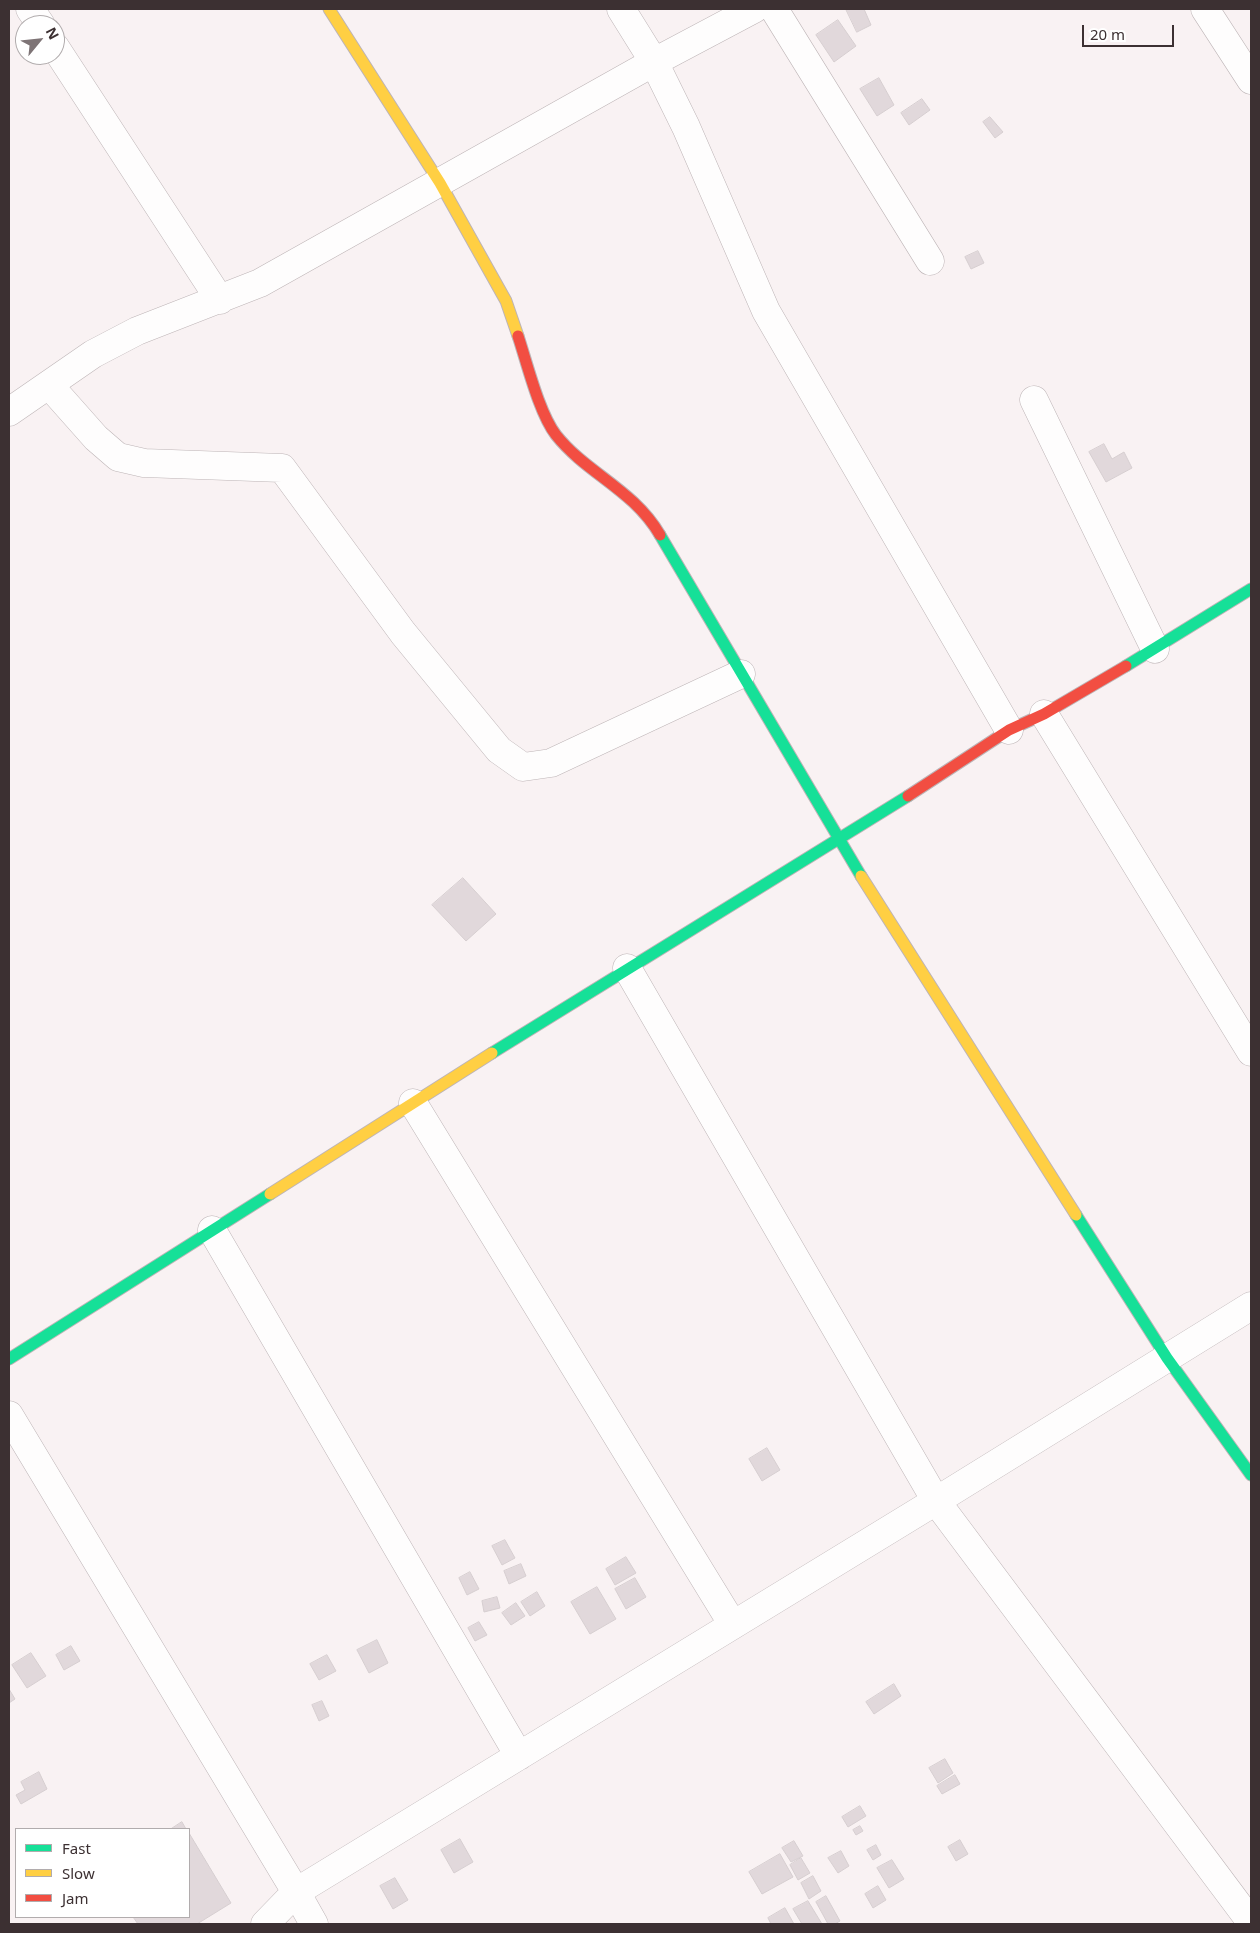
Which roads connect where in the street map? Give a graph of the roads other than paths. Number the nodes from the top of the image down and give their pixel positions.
1 (329, 9) edge
2 (621, 9) edge
3 (754, 9) edge
4 (774, 9) edge
5 (1206, 9) edge
6 (65, 62) edge
7 (654, 62) junction
8 (1251, 80) edge
9 (440, 183) junction
10 (930, 261) dead end
11 (220, 300) junction
12 (49, 385) junction
13 (1034, 400) dead end
14 (9, 412) edge
15 (1251, 590) edge
16 (1155, 649) junction
17 (741, 674) junction
18 (1044, 714) junction
19 (1009, 730) junction
20 (838, 840) junction
21 (627, 968) junction
22 (1251, 1052) edge
23 (413, 1103) junction
24 (212, 1230) junction
25 (1251, 1306) edge
26 (1167, 1358) junction
27 (9, 1360) edge
28 (9, 1415) edge
29 (1251, 1475) edge
30 (936, 1501) junction
31 (733, 1625) junction
32 (519, 1756) junction
33 (296, 1892) junction
34 (1251, 1922) edge
35 (265, 1924) edge
36 (314, 1924) edge

1 - 9 street
2 - 7 street
3 - 7 street
4 - 10 street
5 - 8 street
6 - 11 street
7 - 9 street
7 - 19 street
9 - 11 street
9 - 17 street
11 - 12 street
12 - 14 street
12 - 17 street
13 - 16 street
15 - 16 street
16 - 18 street
17 - 20 street
18 - 19 street
18 - 22 street
19 - 20 street
20 - 21 street
20 - 26 street
21 - 23 street
21 - 30 street
23 - 24 street
23 - 31 street
24 - 27 street
24 - 32 street
25 - 26 street
26 - 29 street
26 - 30 street
28 - 33 street
30 - 31 street
30 - 34 street
31 - 32 street
32 - 33 street
33 - 35 street
33 - 36 street

